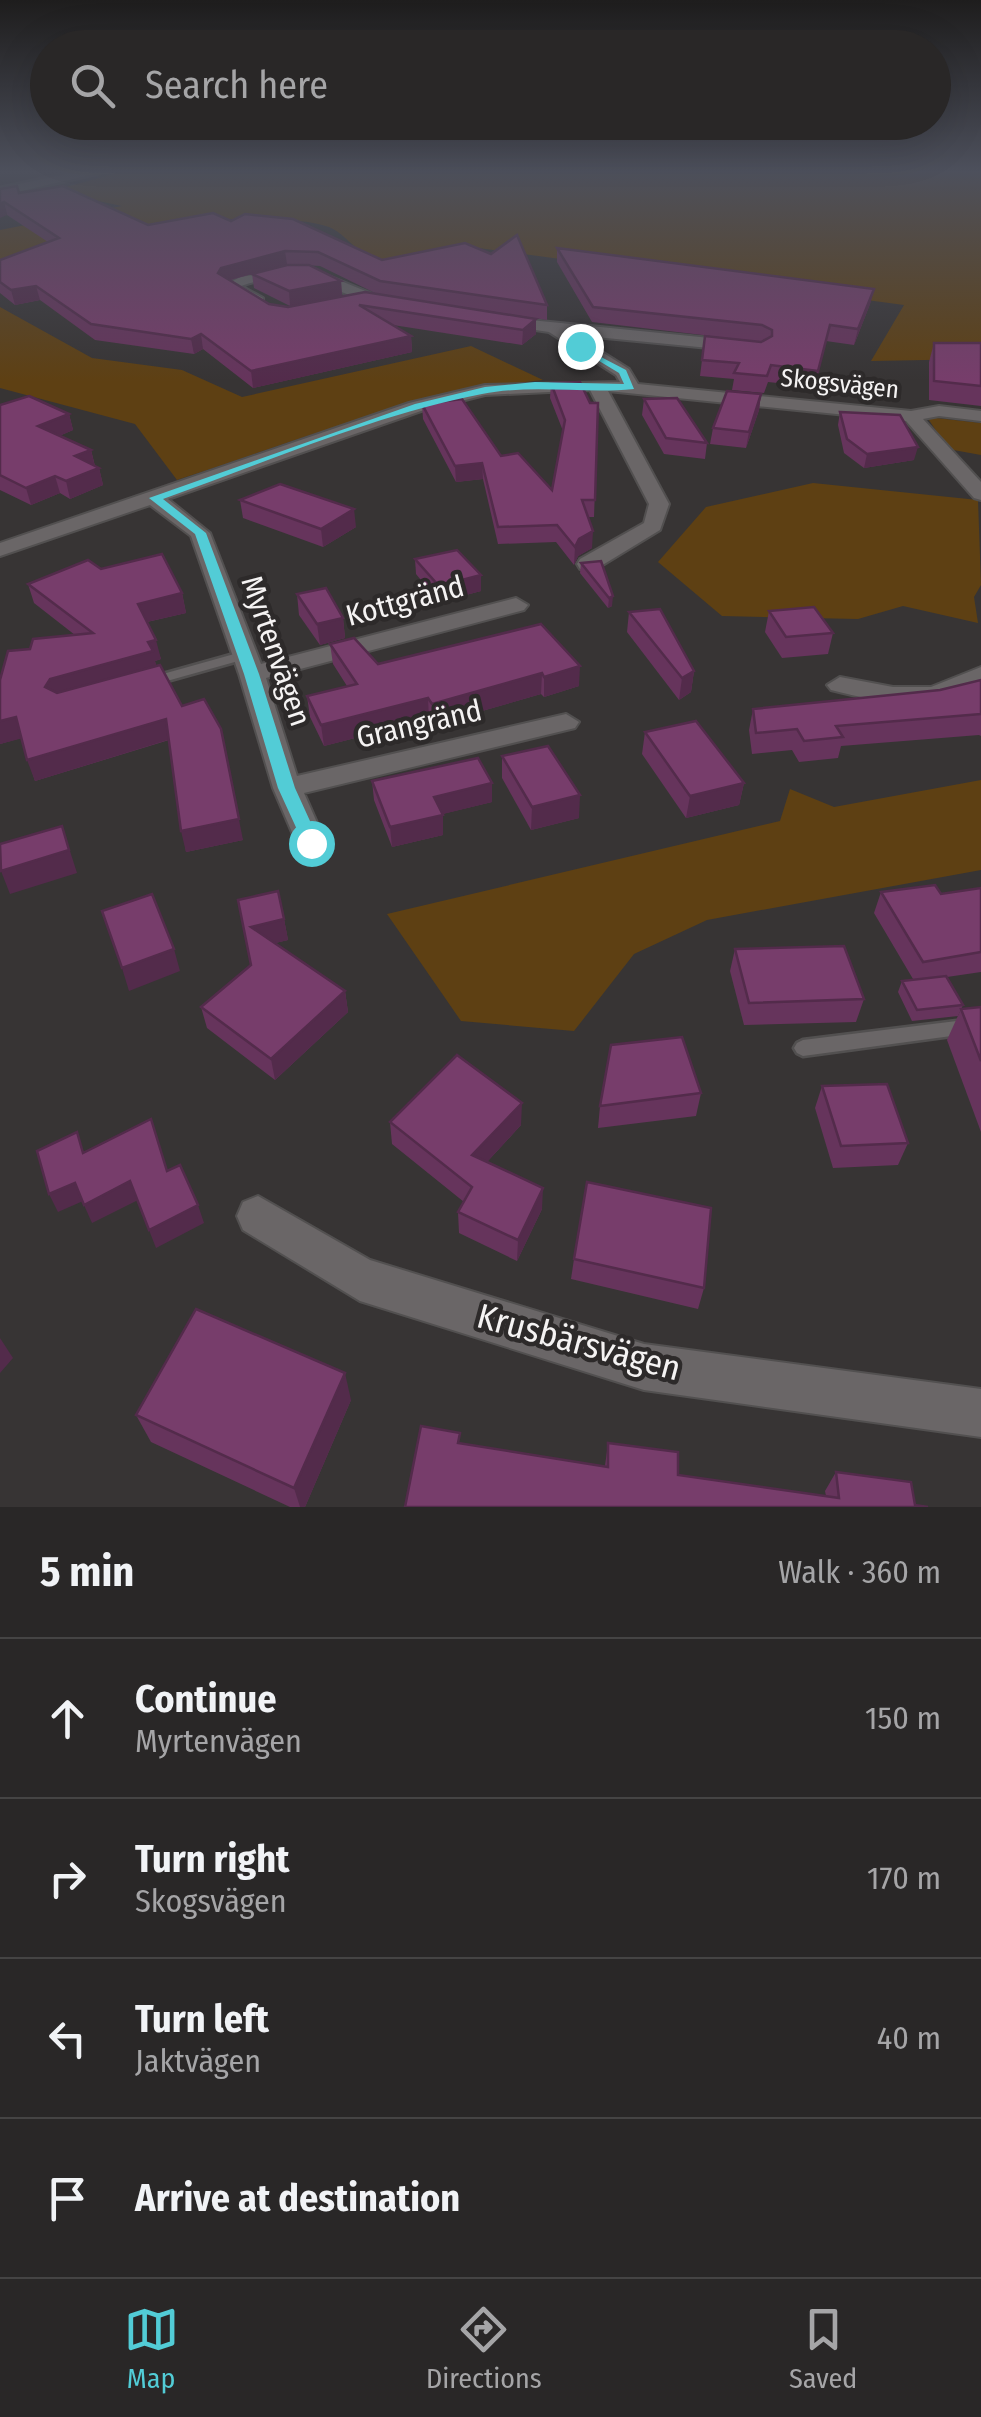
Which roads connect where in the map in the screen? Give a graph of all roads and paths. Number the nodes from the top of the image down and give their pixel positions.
1 (366, 299) junction
2 (336, 305) edge
3 (413, 309) edge
4 (278, 312) edge
5 (481, 318) edge
6 (553, 328) junction
7 (760, 349) edge
8 (596, 385) junction
9 (631, 387) junction
10 (911, 416) junction
11 (981, 416) edge
12 (981, 494) edge
13 (154, 498) junction
14 (0, 550) edge
15 (588, 564) edge
16 (516, 605) dead end
17 (248, 665) junction
18 (981, 675) edge
19 (840, 684) dead end
20 (135, 686) edge
21 (566, 722) dead end
22 (287, 788) junction
23 (311, 843) dead end
24 (981, 1025) edge
25 (803, 1048) dead end
26 (258, 1216) dead end
27 (981, 1413) edge

1 - 2 street
1 - 3 street
1 - 4 street
5 - 6 street
6 - 7 street
6 - 9 street
8 - 9 street, Skogsvägen
8 - 13 street, Skogsvägen
8 - 15 street
9 - 10 street, Skogsvägen
10 - 11 street, Skogsvägen
10 - 12 street
13 - 14 street, Skogsvägen
13 - 17 street, Myrtenvägen
16 - 17 street, Kottgränd
17 - 20 lane
17 - 22 street, Myrtenvägen
18 - 19 street
21 - 22 street, Grangränd
22 - 23 street, Myrtenvägen
24 - 25 lane
26 - 27 street, Krusbärsvägen

